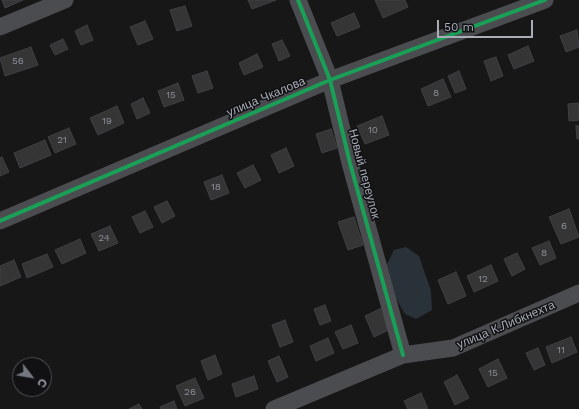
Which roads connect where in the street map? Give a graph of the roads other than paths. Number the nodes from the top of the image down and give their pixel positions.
1 (64, 0) edge
2 (298, 0) edge
3 (545, 0) edge
4 (0, 27) edge
5 (330, 80) junction
6 (0, 221) edge
7 (579, 294) edge
8 (403, 355) junction
9 (274, 409) edge

1 - 4 street
2 - 5 street, Новый переулок
3 - 5 street, улица Чкалова
5 - 6 street, улица Чкалова
5 - 8 street, Новый переулок
7 - 8 street, улица К.Либкнехта
8 - 9 street, улица К.Либкнехта

